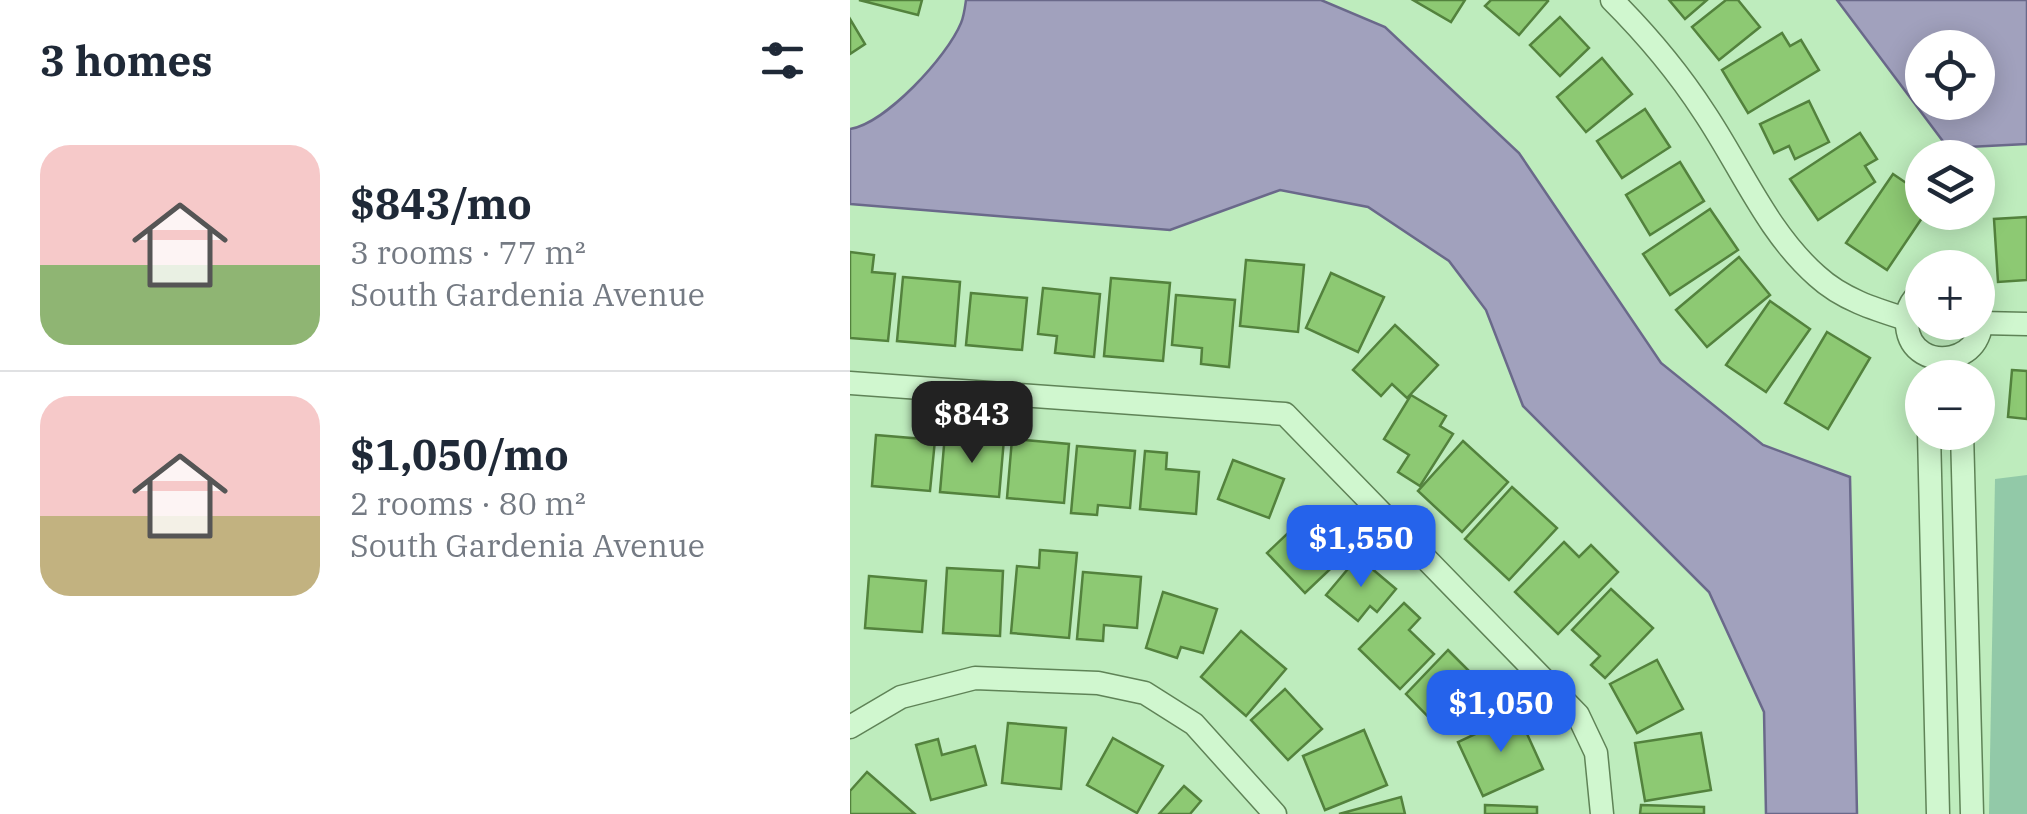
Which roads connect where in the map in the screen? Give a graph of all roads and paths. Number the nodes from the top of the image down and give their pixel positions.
1 (1612, 0) edge
2 (1995, 318) edge
3 (1905, 319) edge
4 (2027, 324) edge
5 (1976, 340) edge
6 (1969, 349) junction
7 (1940, 360) edge
8 (1966, 360) edge
9 (850, 382) edge
10 (1929, 450) edge
11 (1962, 450) edge
12 (850, 727) edge
13 (1275, 814) edge
14 (1602, 814) edge
15 (1938, 814) edge
16 (1972, 814) edge

1 - 3 street
2 - 4 street
5 - 6 street
6 - 7 street
6 - 8 street
9 - 14 street
10 - 15 street
11 - 16 street
12 - 13 street

